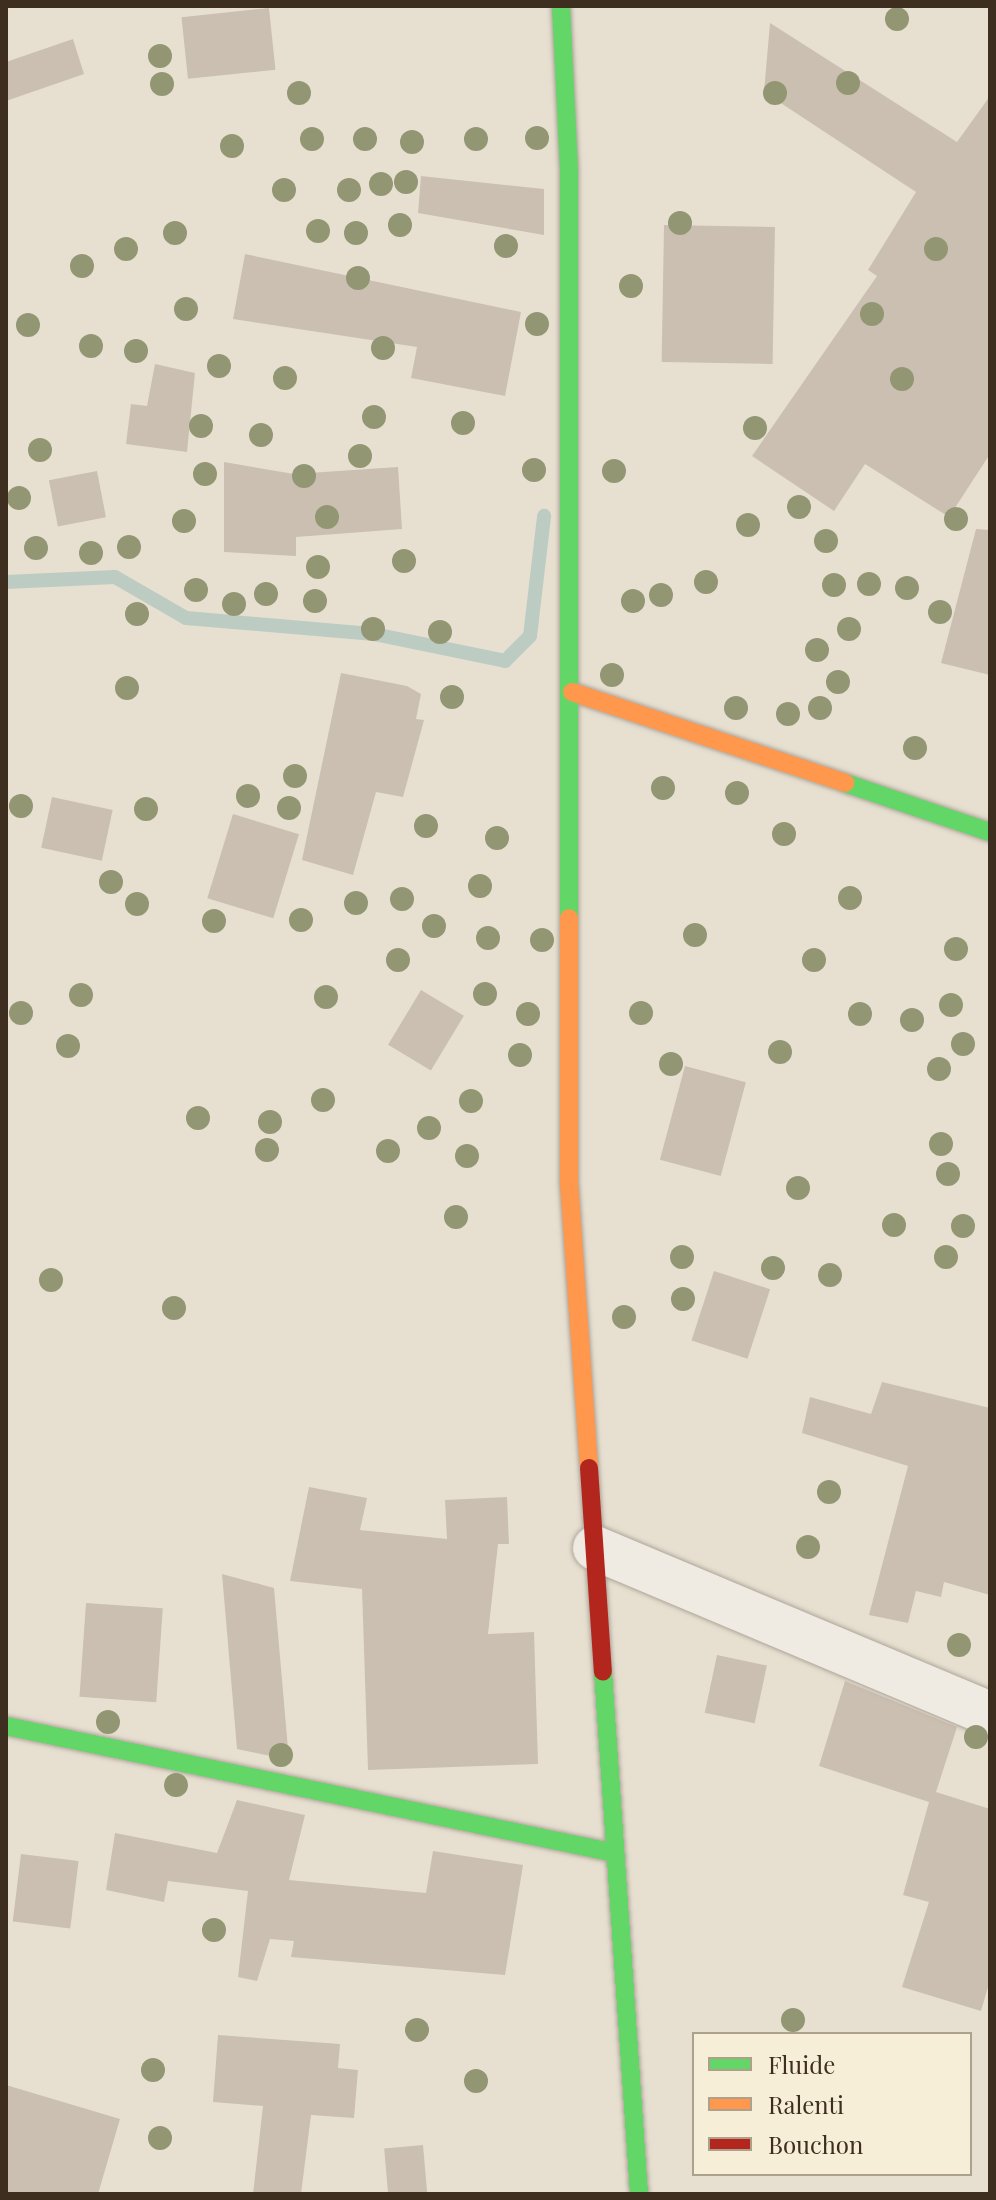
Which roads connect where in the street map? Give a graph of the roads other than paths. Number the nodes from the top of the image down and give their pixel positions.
1 (561, 6) edge
2 (572, 692) junction
3 (990, 832) edge
4 (595, 1548) junction
5 (990, 1714) edge
6 (6, 1726) edge
7 (615, 1853) junction
8 (639, 2194) edge

1 - 2 street
2 - 3 street
2 - 4 street
4 - 5 street
4 - 7 street
6 - 7 street
7 - 8 street

